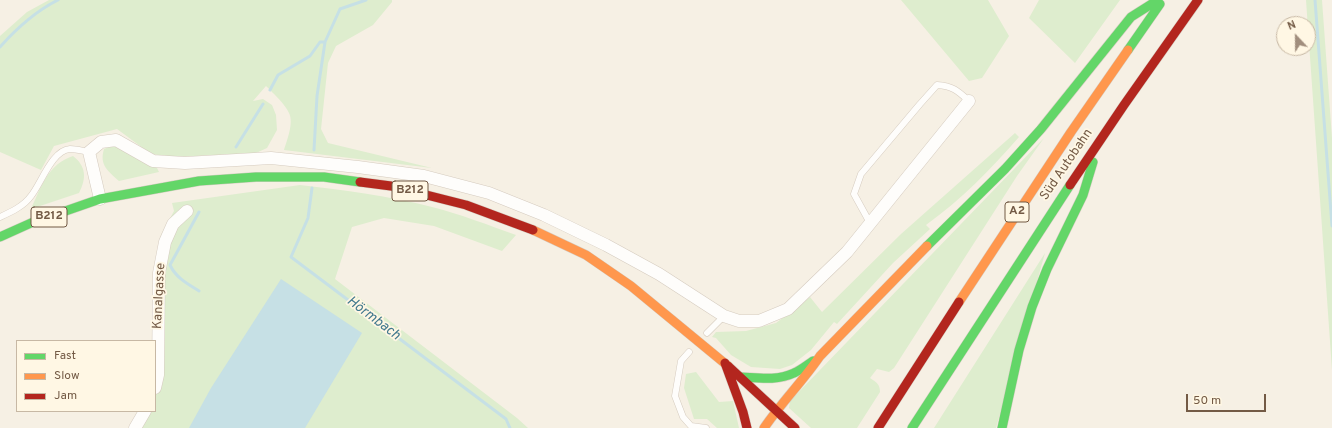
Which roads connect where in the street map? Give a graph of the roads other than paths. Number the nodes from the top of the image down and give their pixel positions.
1 (1158, 0) edge
2 (1163, 0) edge
3 (1198, 0) edge
4 (969, 102) joint
5 (1100, 139) junction
6 (89, 152) junction
7 (100, 199) junction
8 (187, 211) dead end
9 (0, 217) edge
10 (870, 223) junction
11 (0, 237) edge
12 (724, 316) junction
13 (707, 333) dead end
14 (689, 352) dead end
15 (820, 356) junction
16 (724, 363) junction
17 (741, 377) junction
18 (156, 384) edge
19 (776, 410) junction
20 (144, 412) edge
21 (135, 428) edge
22 (706, 428) edge
23 (747, 428) edge
24 (764, 428) edge
25 (795, 428) edge
26 (878, 428) edge
27 (912, 428) edge
28 (1002, 428) edge

1 - 15 main road
2 - 26 main road, Süd Autobahn / A2
3 - 5 main road, Süd Autobahn / A2
4 - 10 street
4 - 10 lane
5 - 27 main road, Süd Autobahn / A2
5 - 28 main road
6 - 7 street
6 - 9 lane
6 - 12 street
7 - 11 main road, B212
7 - 16 main road, B212
8 - 18 street, Kanalgasse
10 - 12 street
12 - 13 lane
14 - 22 lane
15 - 17 main road
15 - 19 main road
16 - 17 main road, B212
16 - 23 main road
17 - 19 main road, B212
19 - 24 main road
19 - 25 main road, B212
20 - 21 street

